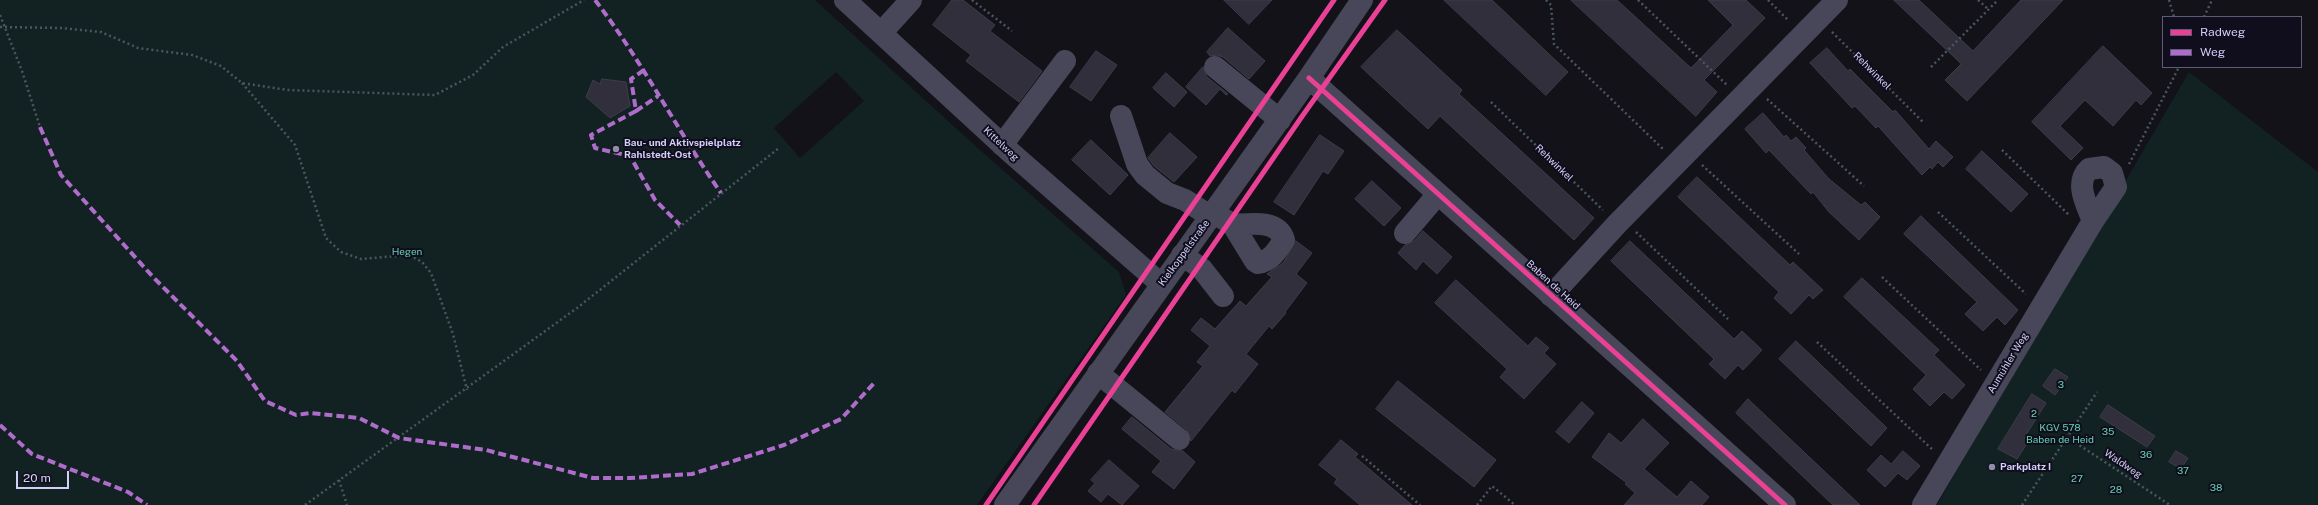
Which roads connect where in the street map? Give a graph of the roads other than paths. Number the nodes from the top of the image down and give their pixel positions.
1 (845, 0) edge
2 (911, 0) edge
3 (1362, 0) edge
4 (1837, 0) edge
5 (882, 32) junction
6 (1066, 62) dead end
7 (1215, 67) dead end
8 (1309, 78) junction
9 (1121, 116) dead end
10 (1280, 120) junction
11 (1002, 145) junction
12 (1438, 194) junction
13 (1211, 214) junction
14 (1234, 225) dead end
15 (2090, 227) junction
16 (1405, 233) dead end
17 (1182, 255) junction
18 (1161, 284) junction
19 (1230, 291) dead end
20 (1551, 296) junction
21 (1098, 373) junction
22 (1179, 439) dead end
23 (1782, 504) edge
24 (1005, 505) edge
25 (1923, 505) edge

1 - 5 street, Kittelweg
2 - 5 street
3 - 8 street, Kielkoppelstraße
4 - 20 street
5 - 11 street, Kittelweg
6 - 11 street
7 - 10 street
8 - 10 street, Kielkoppelstraße
8 - 12 street, Baben de Heid
9 - 13 street
10 - 13 street, Kielkoppelstraße
11 - 18 street, Kittelweg
12 - 16 street
12 - 20 street, Baben de Heid
13 - 14 street
13 - 17 street, Kielkoppelstraße
15 - 15 street, Aumühler Weg
15 - 25 street, Aumühler Weg
17 - 18 street, Kielkoppelstraße
17 - 19 street
18 - 21 street, Kielkoppelstraße
20 - 23 street, Baben de Heid
21 - 22 street
21 - 24 street, Kielkoppelstraße

